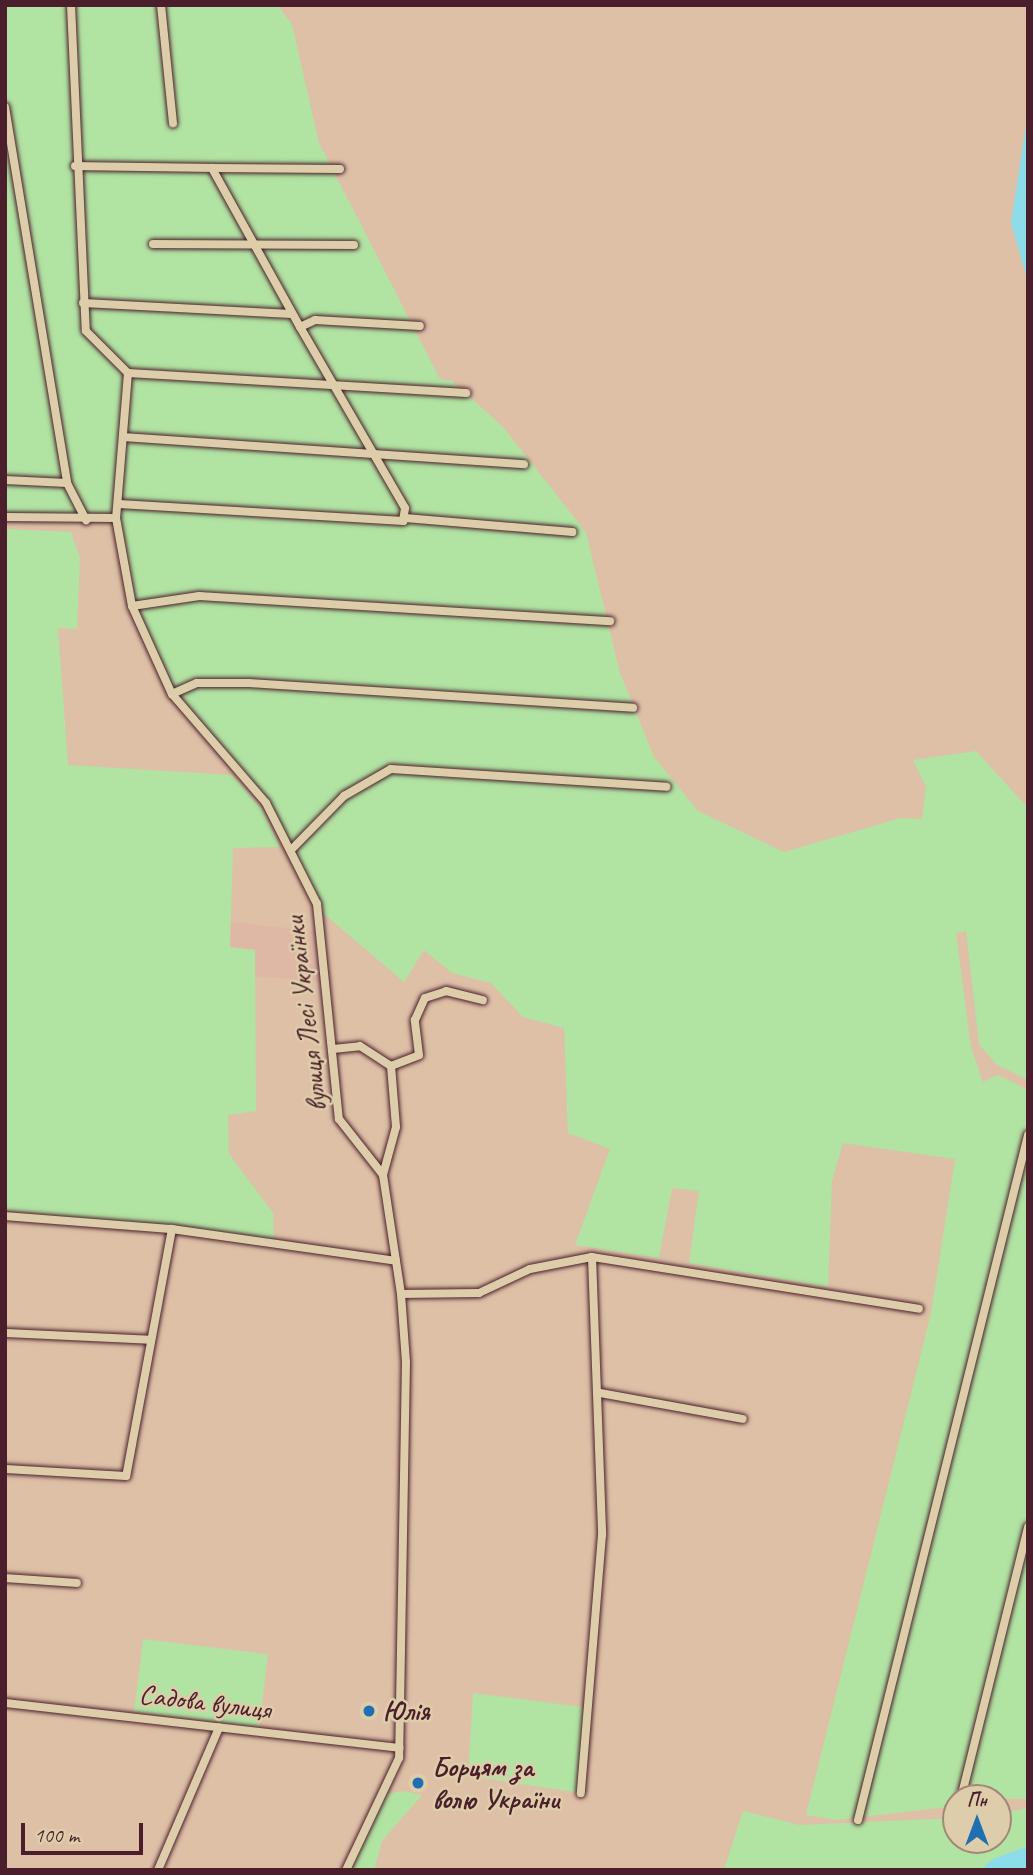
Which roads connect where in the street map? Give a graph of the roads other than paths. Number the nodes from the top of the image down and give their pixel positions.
1 (71, 5) edge
2 (161, 5) edge
3 (5, 107) edge
4 (173, 123) dead end
5 (75, 166) junction
6 (212, 168) junction
7 (340, 169) dead end
8 (153, 244) dead end
9 (251, 245) junction
10 (354, 245) dead end
11 (83, 303) junction
12 (292, 314) junction
13 (420, 326) dead end
14 (300, 327) junction
15 (128, 373) junction
16 (333, 387) junction
17 (466, 393) dead end
18 (123, 437) junction
19 (373, 454) junction
20 (524, 464) dead end
21 (5, 480) edge
22 (67, 483) junction
23 (119, 504) junction
24 (5, 517) edge
25 (116, 517) junction
26 (405, 518) junction
27 (86, 520) junction
28 (572, 532) dead end
29 (132, 606) junction
30 (610, 621) dead end
31 (172, 694) junction
32 (633, 708) dead end
33 (666, 787) dead end
34 (291, 850) junction
35 (483, 1000) dead end
36 (333, 1049) junction
37 (391, 1066) junction
38 (1028, 1135) edge
39 (383, 1175) junction
40 (5, 1216) edge
41 (172, 1229) junction
42 (592, 1257) junction
43 (396, 1261) junction
44 (401, 1294) junction
45 (919, 1309) dead end
46 (5, 1333) edge
47 (151, 1340) junction
48 (600, 1393) junction
49 (743, 1419) dead end
50 (5, 1469) edge
51 (1028, 1527) edge
52 (5, 1578) edge
53 (77, 1583) dead end
54 (5, 1703) edge
55 (219, 1728) junction
56 (399, 1748) junction
57 (964, 1784) edge
58 (581, 1793) dead end
59 (858, 1820) dead end
60 (158, 1870) edge
61 (346, 1870) edge

1 - 5 street
2 - 4 street
3 - 22 street
5 - 6 street
5 - 11 street
6 - 7 street
6 - 9 street
8 - 9 street
9 - 10 street
9 - 12 street
11 - 12 street
11 - 15 street
12 - 14 street
13 - 14 street
14 - 16 street
15 - 16 street
15 - 18 street
16 - 17 street
16 - 19 street
18 - 19 street
18 - 23 street
19 - 20 street
19 - 26 street
21 - 22 street
22 - 27 street
23 - 25 street
23 - 26 street
24 - 27 street
25 - 27 street
25 - 29 street, вулиця Лесі Українки
26 - 28 street
29 - 30 street
29 - 31 street, вулиця Лесі Українки
31 - 32 street
31 - 34 street, вулиця Лесі Українки
33 - 34 street
34 - 36 street, вулиця Лесі Українки
35 - 37 street
36 - 37 street
36 - 39 street, вулиця Лесі Українки
37 - 39 street
38 - 59 street
39 - 43 street, вулиця Лесі Українки
40 - 41 street
41 - 43 street
41 - 47 street
42 - 44 street
42 - 45 street
42 - 48 street
43 - 44 street, вулиця Лесі Українки
44 - 56 street, вулиця Лесі Українки
46 - 47 street
47 - 50 street
48 - 49 street
48 - 58 street
51 - 57 street
52 - 53 street
54 - 55 street, Садова вулиця
55 - 56 street, Садова вулиця
55 - 60 street
56 - 61 street, вулиця Лесі Українки

